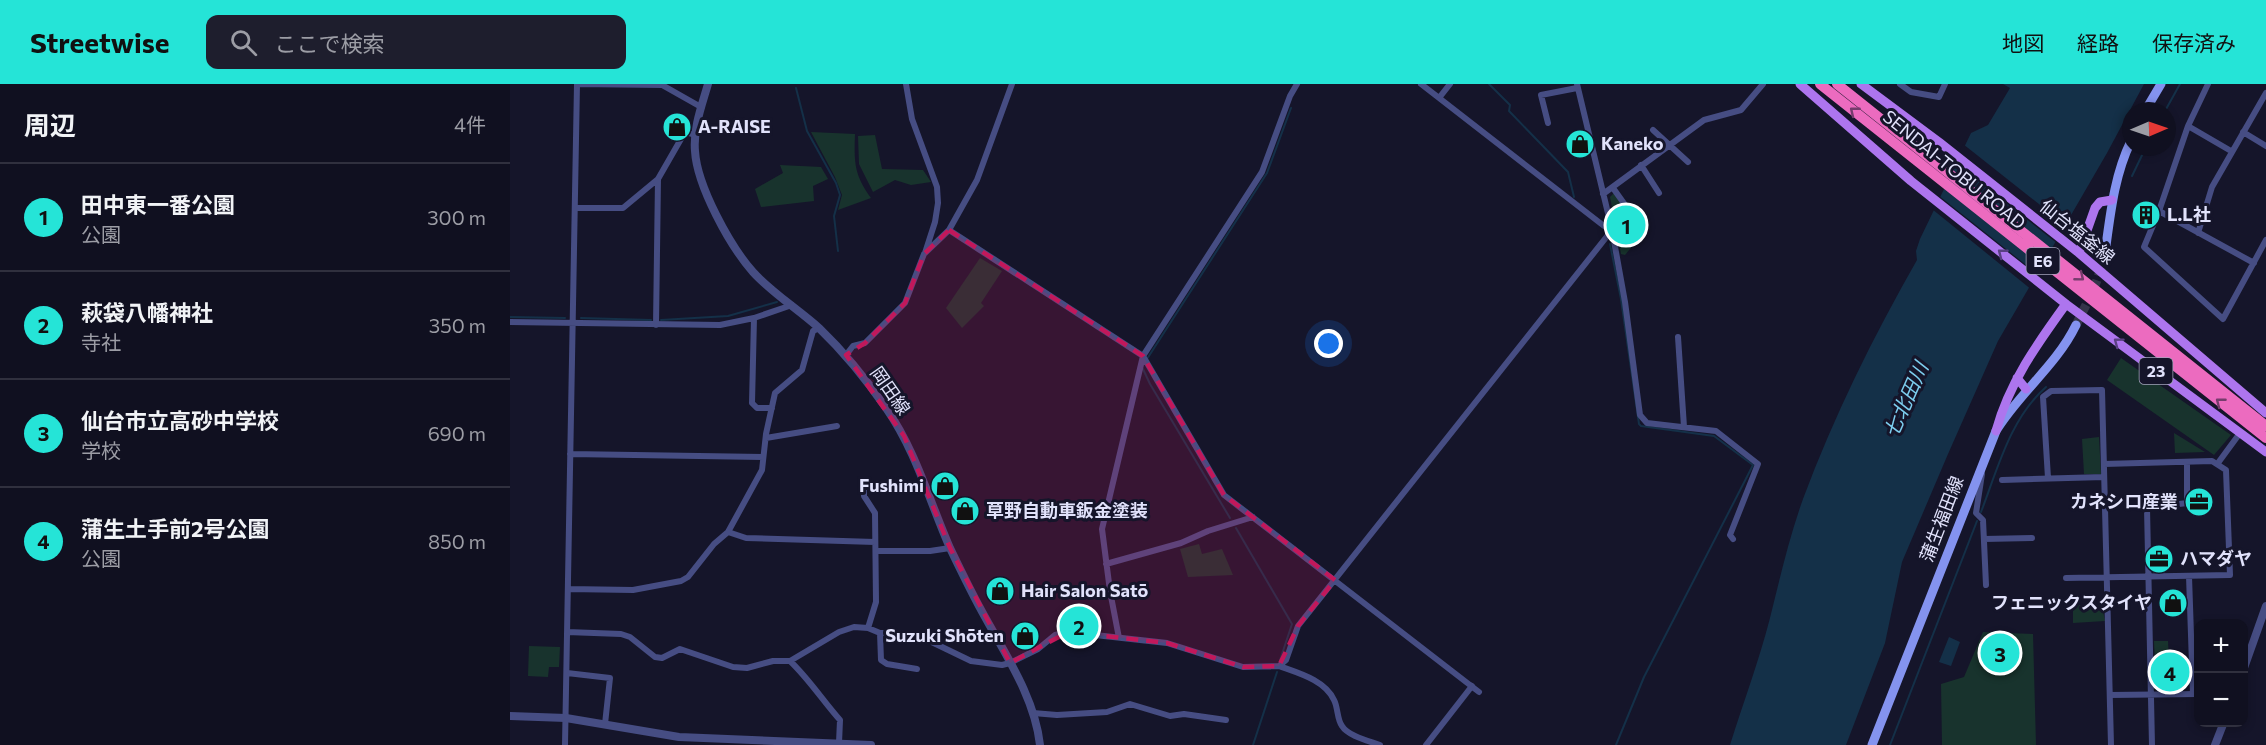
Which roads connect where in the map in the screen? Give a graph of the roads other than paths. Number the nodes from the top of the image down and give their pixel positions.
1 (577, 84) edge
2 (708, 84) edge
3 (906, 84) edge
4 (1011, 84) edge
5 (1297, 84) edge
6 (1421, 84) edge
7 (1450, 84) edge
8 (1762, 84) edge
9 (1800, 84) edge
10 (1820, 84) edge
11 (1837, 84) edge
12 (1862, 84) edge
13 (1900, 84) edge
14 (1945, 84) edge
15 (2161, 84) edge
16 (2208, 84) edge
17 (1577, 86) edge
18 (2266, 93) edge
19 (1439, 98) junction
20 (2150, 102) edge
21 (701, 107) junction
22 (1548, 123) dead end
23 (2188, 126) junction
24 (1653, 130) dead end
25 (2243, 132) junction
26 (695, 135) junction
27 (1669, 145) junction
28 (2266, 146) edge
29 (2231, 151) junction
30 (2125, 156) edge
31 (1688, 162) dead end
32 (1641, 165) junction
33 (658, 179) junction
34 (1613, 188) junction
35 (1659, 193) dead end
36 (1603, 194) junction
37 (2112, 200) junction
38 (574, 208) junction
39 (2159, 212) junction
40 (1638, 224) dead end
41 (1612, 228) junction
42 (949, 230) junction
43 (2198, 233) junction
44 (2266, 240) edge
45 (924, 254) junction
46 (2079, 254) junction
47 (2104, 260) tunnel mouth
48 (2254, 263) junction
49 (2066, 304) junction
50 (792, 305) junction
51 (754, 318) junction
52 (510, 322) edge
53 (573, 323) junction
54 (656, 325) junction
55 (2076, 325) tunnel mouth
56 (819, 328) junction
57 (1678, 338) dead end
58 (846, 355) junction
59 (1143, 356) junction
60 (2017, 378) junction
61 (2026, 389) junction
62 (772, 408) junction
63 (2266, 413) edge
64 (837, 426) dead end
65 (2266, 426) edge
66 (1684, 427) junction
67 (1996, 431) junction
68 (2240, 433) junction
69 (766, 438) junction
70 (2266, 438) edge
71 (2266, 452) edge
72 (570, 454) junction
73 (763, 457) junction
74 (2187, 463) junction
75 (2217, 463) junction
76 (1982, 464) junction
77 (2104, 464) junction
78 (2104, 477) junction
79 (2048, 478) junction
80 (2002, 480) dead end
81 (864, 486) dead end
82 (1253, 517) junction
83 (728, 531) junction
84 (2032, 538) dead end
85 (1733, 539) dead end
86 (1984, 539) junction
87 (875, 542) junction
88 (950, 548) junction
89 (876, 551) junction
90 (1106, 564) junction
91 (2189, 576) junction
92 (2107, 577) junction
93 (2148, 577) junction
94 (2066, 578) dead end
95 (1335, 580) junction
96 (1986, 585) dead end
97 (568, 589) junction
98 (2266, 606) edge
99 (868, 628) junction
100 (567, 632) junction
101 (880, 633) junction
102 (1119, 638) junction
103 (2248, 657) edge
104 (790, 662) junction
105 (1010, 663) junction
106 (1279, 666) junction
107 (917, 669) dead end
108 (2195, 673) edge
109 (567, 674) junction
110 (1472, 686) junction
111 (1479, 692) dead end
112 (2151, 694) junction
113 (2194, 694) edge
114 (2110, 695) junction
115 (1033, 713) junction
116 (510, 716) edge
117 (566, 718) junction
118 (1226, 720) dead end
119 (605, 724) junction
120 (2222, 727) edge
121 (839, 743) junction
122 (794, 744) edge
123 (565, 745) edge
124 (871, 745) edge
125 (1040, 745) edge
126 (1380, 745) edge
127 (1426, 745) edge
128 (1872, 745) edge
129 (2111, 745) edge
130 (2152, 745) edge
131 (2215, 745) edge

1 - 21 street
1 - 38 street
2 - 21 street, 岡田線
3 - 45 street
4 - 42 street
5 - 59 street
6 - 19 street
7 - 19 street
8 - 27 street
49 -> 9 main road, 23
70 -> 10 highway, SENDAI-TOBU ROAD / E6
11 -> 65 highway, SENDAI-TOBU ROAD / E6
12 - 46 main road, 仙台塩釜線 / 23
13 - 14 street
15 - 20 main road
16 - 23 street
17 - 22 street
17 - 36 street
18 - 25 street
19 - 41 street
21 - 26 street, 岡田線
23 - 29 street
23 - 39 street
24 - 27 street
25 - 28 street
25 - 29 street
26 - 33 street
26 - 50 street, 岡田線
27 - 31 street
27 - 32 street
29 - 43 street
30 - 37 main road
32 - 34 street
32 - 35 street
33 - 38 street
33 - 54 street
34 - 36 street
34 - 40 street
36 - 41 street
37 - 46 main road
37 - 47 main road
38 - 53 street
39 - 43 street
39 - 48 street
41 - 66 street
41 - 95 street
42 - 45 street
42 - 59 street
43 - 48 street
44 - 48 street
45 - 58 street
46 - 63 main road, 仙台塩釜線 / 23
49 - 60 main road
68 -> 49 main road, 23
50 - 51 street
50 - 56 street, 岡田線
51 - 54 street
51 - 62 street
52 - 53 street
53 - 54 street
53 - 72 street
55 - 61 main road, 蒲生福田線
56 - 58 street, 岡田線
56 - 62 street
57 - 66 street
58 - 88 street, 岡田線
59 - 82 street
59 - 90 street
60 - 61 main road
60 - 67 main road
61 - 67 main road, 蒲生福田線
62 - 69 street
64 - 69 street
66 - 85 street
67 - 76 main road, 蒲生福田線
68 - 71 main road, 23
68 - 75 street
69 - 73 street
72 - 73 street
72 - 97 street
73 - 83 street
74 - 75 street
74 - 77 street
74 - 93 street
75 - 91 street
76 - 86 street
76 - 128 main road, 蒲生福田線
77 - 78 street
77 - 79 street
78 - 79 street
78 - 92 street
79 - 80 street
81 - 87 street
82 - 90 street
82 - 95 street
83 - 87 street
83 - 97 street
84 - 86 street
86 - 96 street
87 - 89 street
88 - 89 street
88 - 105 street, 岡田線
89 - 99 street
90 - 102 street
91 - 93 street
91 - 108 street
92 - 93 street
92 - 94 street
92 - 114 street
93 - 112 street
95 - 106 street
95 - 110 street
97 - 100 street
98 - 103 street
99 - 101 street
99 - 104 street
100 - 104 street
100 - 109 street
101 - 105 street
101 - 107 street
102 - 105 street
102 - 106 street
104 - 121 street
105 - 115 street, 岡田線
106 - 126 street
109 - 117 street
109 - 119 street
110 - 111 street
110 - 127 street
112 - 113 street
112 - 114 street
112 - 130 street
114 - 129 street
115 - 118 street
115 - 125 street, 岡田線
116 - 117 street
117 - 119 street
117 - 123 street
119 - 122 street
120 - 131 street
121 - 122 street
121 - 124 street

